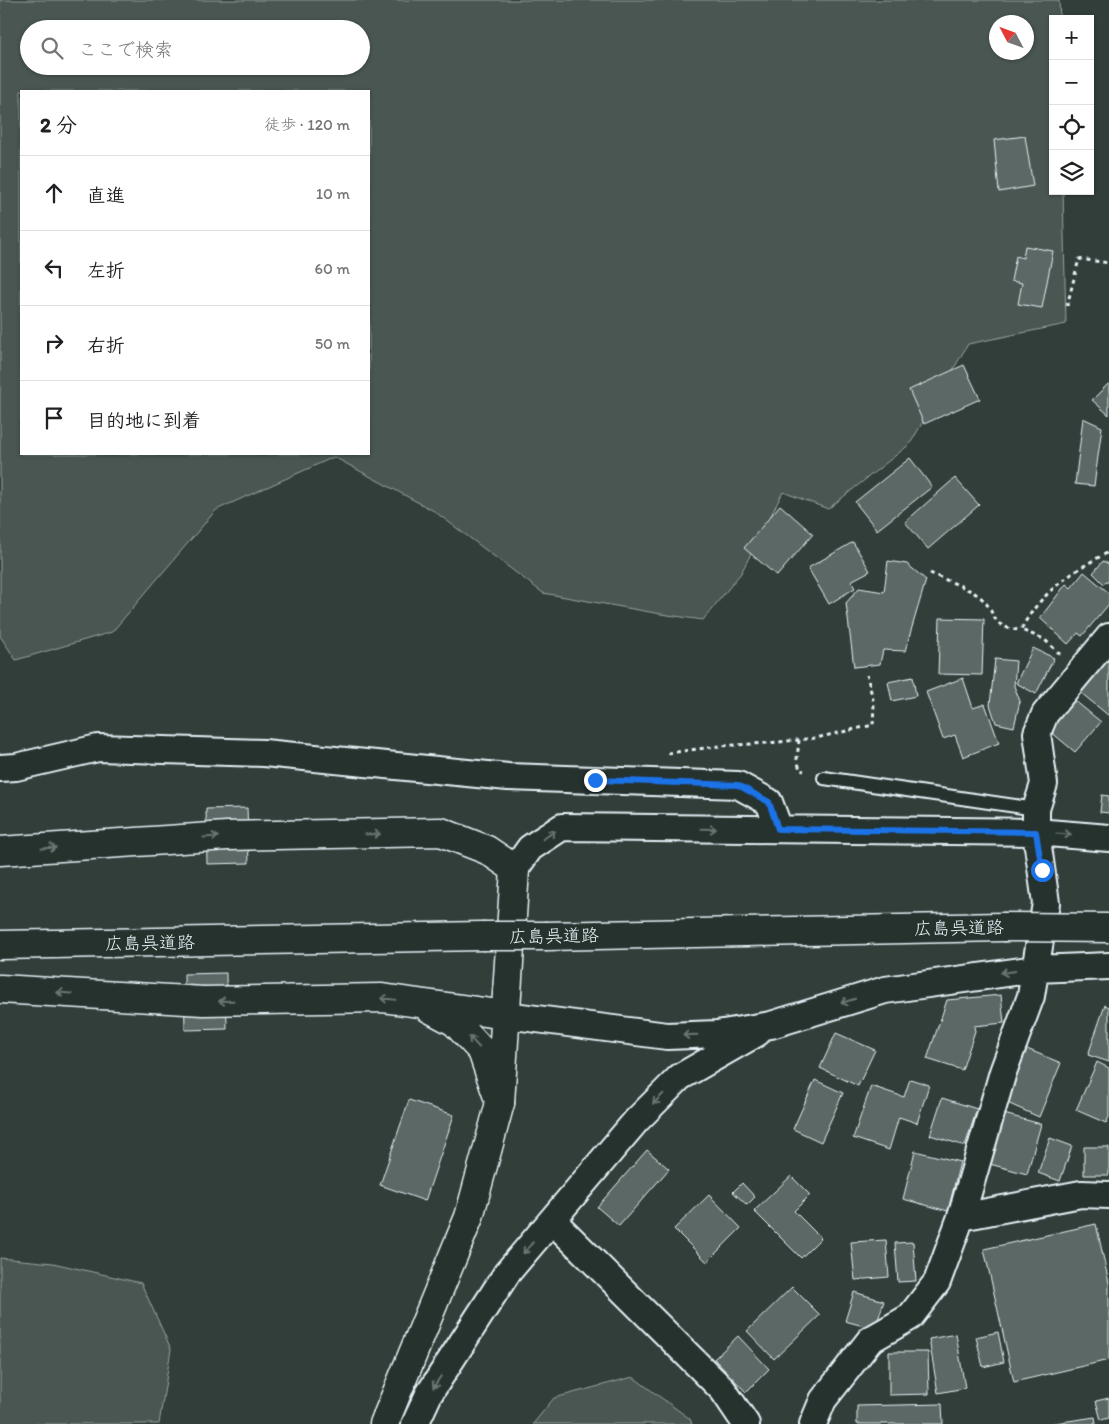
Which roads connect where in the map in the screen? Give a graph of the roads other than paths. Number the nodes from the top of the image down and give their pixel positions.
1 (1109, 637) edge
2 (0, 768) edge
3 (824, 778) road end
4 (1036, 821) junction
5 (778, 829) junction
6 (1109, 838) edge
7 (0, 851) edge
8 (515, 869) junction
9 (1109, 928) edge
10 (0, 945) edge
11 (1109, 966) edge
12 (1036, 968) junction
13 (0, 989) edge
14 (418, 1003) junction
15 (506, 1015) junction
16 (771, 1025) junction
17 (500, 1102) junction
18 (1109, 1195) edge
19 (961, 1218) junction
20 (552, 1220) junction
21 (384, 1424) edge
22 (415, 1424) edge
23 (746, 1424) edge
24 (813, 1424) edge

1 - 4 street
2 - 5 street
3 - 4 lane
4 - 5 street
4 -> 6 street
4 - 12 street
8 -> 5 street
7 -> 8 main road
8 - 15 main road
9 - 10 main road, 広島呉道路, bridge
11 - 12 street
12 -> 16 street
12 - 19 street
14 -> 13 main road
14 - 15 main road
17 -> 14 main road
16 -> 15 street
15 - 17 main road
16 -> 20 street
17 - 21 main road
18 - 19 street
19 - 24 street
20 -> 22 street
20 - 23 street

